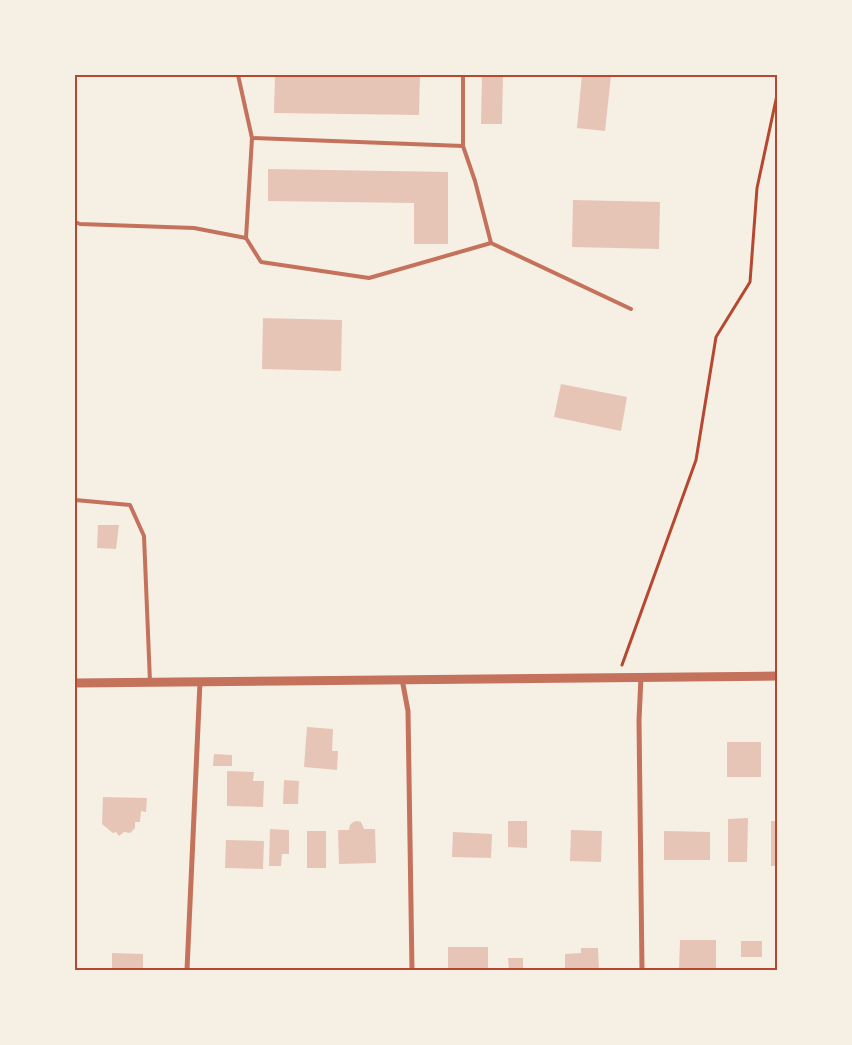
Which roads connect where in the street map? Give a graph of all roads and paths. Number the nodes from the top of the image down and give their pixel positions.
1 (238, 75) edge
2 (462, 75) edge
3 (777, 95) edge
4 (252, 138) junction
5 (463, 146) junction
6 (75, 222) edge
7 (246, 238) junction
8 (491, 243) junction
9 (631, 309) dead end
10 (75, 500) edge
11 (777, 676) edge
12 (618, 677) junction
13 (641, 677) junction
14 (402, 679) junction
15 (75, 682) edge
16 (150, 682) junction
17 (200, 682) junction
18 (187, 970) edge
19 (412, 970) edge
20 (642, 970) edge

1 - 4 lane
2 - 5 lane
3 - 12 path
4 - 5 lane
4 - 7 lane
5 - 8 lane
6 - 7 lane
7 - 8 lane
8 - 9 lane
10 - 16 lane
11 - 13 street
12 - 13 street
12 - 14 street
13 - 20 street
14 - 17 street
14 - 19 street
15 - 16 street
16 - 17 street
17 - 18 street

